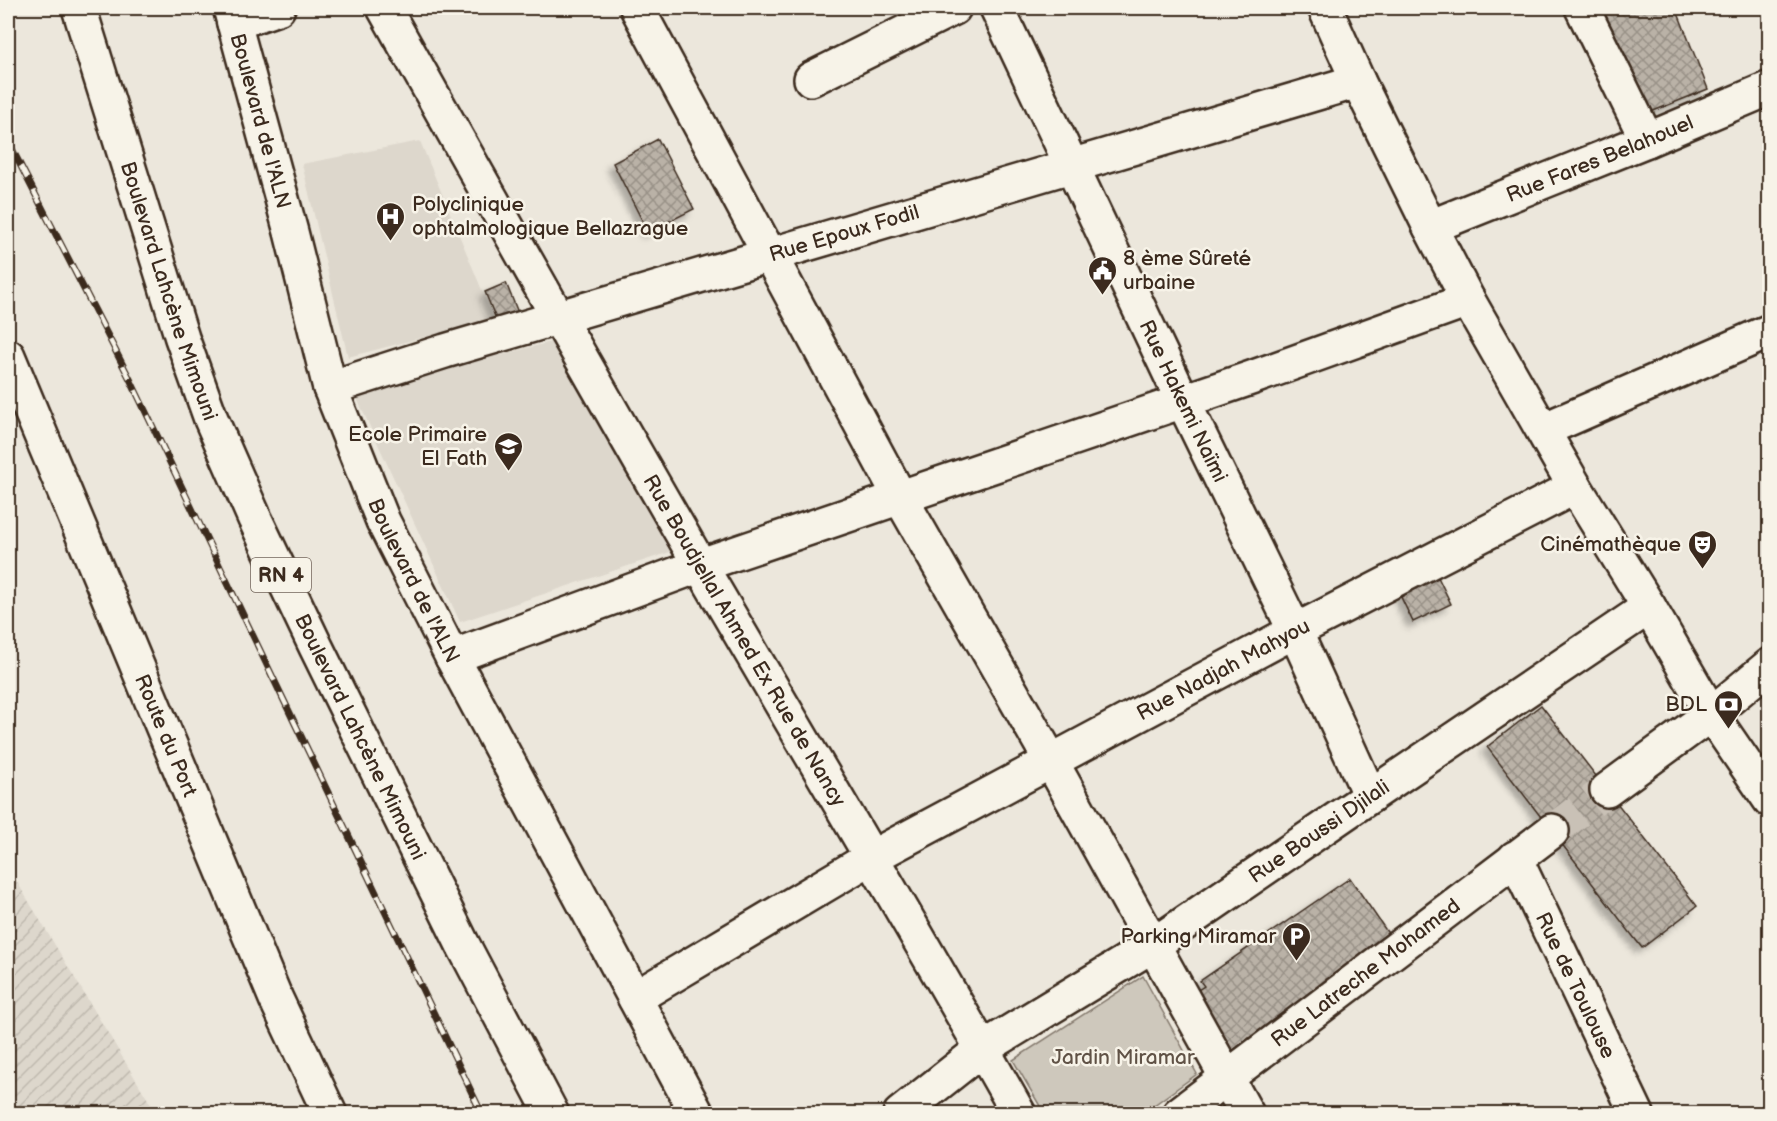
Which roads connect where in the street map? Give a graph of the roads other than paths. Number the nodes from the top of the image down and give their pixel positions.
1 (79, 8) edge
2 (278, 8) edge
3 (384, 8) edge
4 (637, 8) edge
5 (954, 8) edge
6 (997, 8) edge
7 (1325, 8) edge
8 (1582, 8) edge
9 (232, 15) edge
10 (811, 79) dead end
11 (1358, 81) junction
12 (1770, 88) edge
13 (1647, 140) junction
14 (1070, 165) junction
15 (1430, 228) junction
16 (771, 254) junction
17 (1468, 300) junction
18 (558, 318) junction
19 (1770, 331) edge
20 (8, 356) edge
21 (330, 388) junction
22 (1183, 401) junction
23 (1543, 430) junction
24 (1575, 487) junction
25 (900, 497) junction
26 (701, 565) junction
27 (1649, 607) junction
28 (1295, 631) junction
29 (452, 657) junction
30 (1770, 665) edge
31 (1711, 714) junction
32 (1051, 761) junction
33 (1607, 790) tunnel mouth
34 (1370, 796) junction
35 (1770, 800) edge
36 (1552, 831) tunnel mouth
37 (872, 857) junction
38 (1515, 858) junction
39 (1153, 945) junction
40 (635, 998) junction
41 (982, 1049) junction
42 (1227, 1078) junction
43 (330, 1113) edge
44 (552, 1113) edge
45 (697, 1113) edge
46 (900, 1113) edge
47 (1019, 1113) edge
48 (1179, 1113) edge
49 (1247, 1113) edge
50 (1637, 1113) edge

1 - 44 street, Boulevard Lahcène Mimouni / RN 4
2 - 9 street
3 - 18 street, Rue Boudjellal Ahmed Ex Rue de Nancy
4 - 16 street
5 - 10 street
6 - 14 street, Rue Hakemi Naïmi
7 - 11 street
8 - 13 street
9 - 21 street, Boulevard de l'ALN
11 - 14 street, Rue Epoux Fodil
11 - 15 street
12 - 13 street, Rue Fares Belahouel
13 - 15 street, Rue Fares Belahouel
14 - 16 street, Rue Epoux Fodil
14 - 22 street, Rue Hakemi Naïmi
15 - 17 street
16 - 18 street, Rue Epoux Fodil
16 - 25 street
17 - 22 street
17 - 23 street
18 - 21 street, Rue Epoux Fodil
18 - 26 street, Rue Boudjellal Ahmed Ex Rue de Nancy
19 - 23 street
20 - 43 street, Route du Port
21 - 29 street, Boulevard de l'ALN
22 - 25 street
22 - 28 street, Rue Hakemi Naïmi
23 - 24 street
24 - 27 street
24 - 28 street, Rue Nadjah Mahyou
25 - 26 street
25 - 32 street
26 - 29 street
26 - 37 street, Rue Boudjellal Ahmed Ex Rue de Nancy
27 - 31 street
27 - 34 street, Rue Boussi Djilali
28 - 32 street, Rue Nadjah Mahyou
28 - 34 street, Rue Hakemi Naïmi
29 - 40 street, Boulevard de l'ALN
30 - 31 street
31 - 33 street
31 - 35 street
32 - 37 street, Rue Nadjah Mahyou
32 - 39 street
34 - 39 street, Rue Boussi Djilali
36 - 38 street, Rue Latreche Mohamed
37 - 40 street, Rue Nadjah Mahyou
37 - 41 street, Rue Boudjellal Ahmed Ex Rue de Nancy
38 - 42 street, Rue Latreche Mohamed
38 - 50 street, Rue de Toulouse
39 - 41 street, Rue Boussi Djilali
39 - 42 street
40 - 45 street, Boulevard de l'ALN
41 - 46 street, Rue Boussi Djilali
41 - 47 street, Rue Boudjellal Ahmed Ex Rue de Nancy
42 - 48 street, Rue Latreche Mohamed
42 - 49 street

